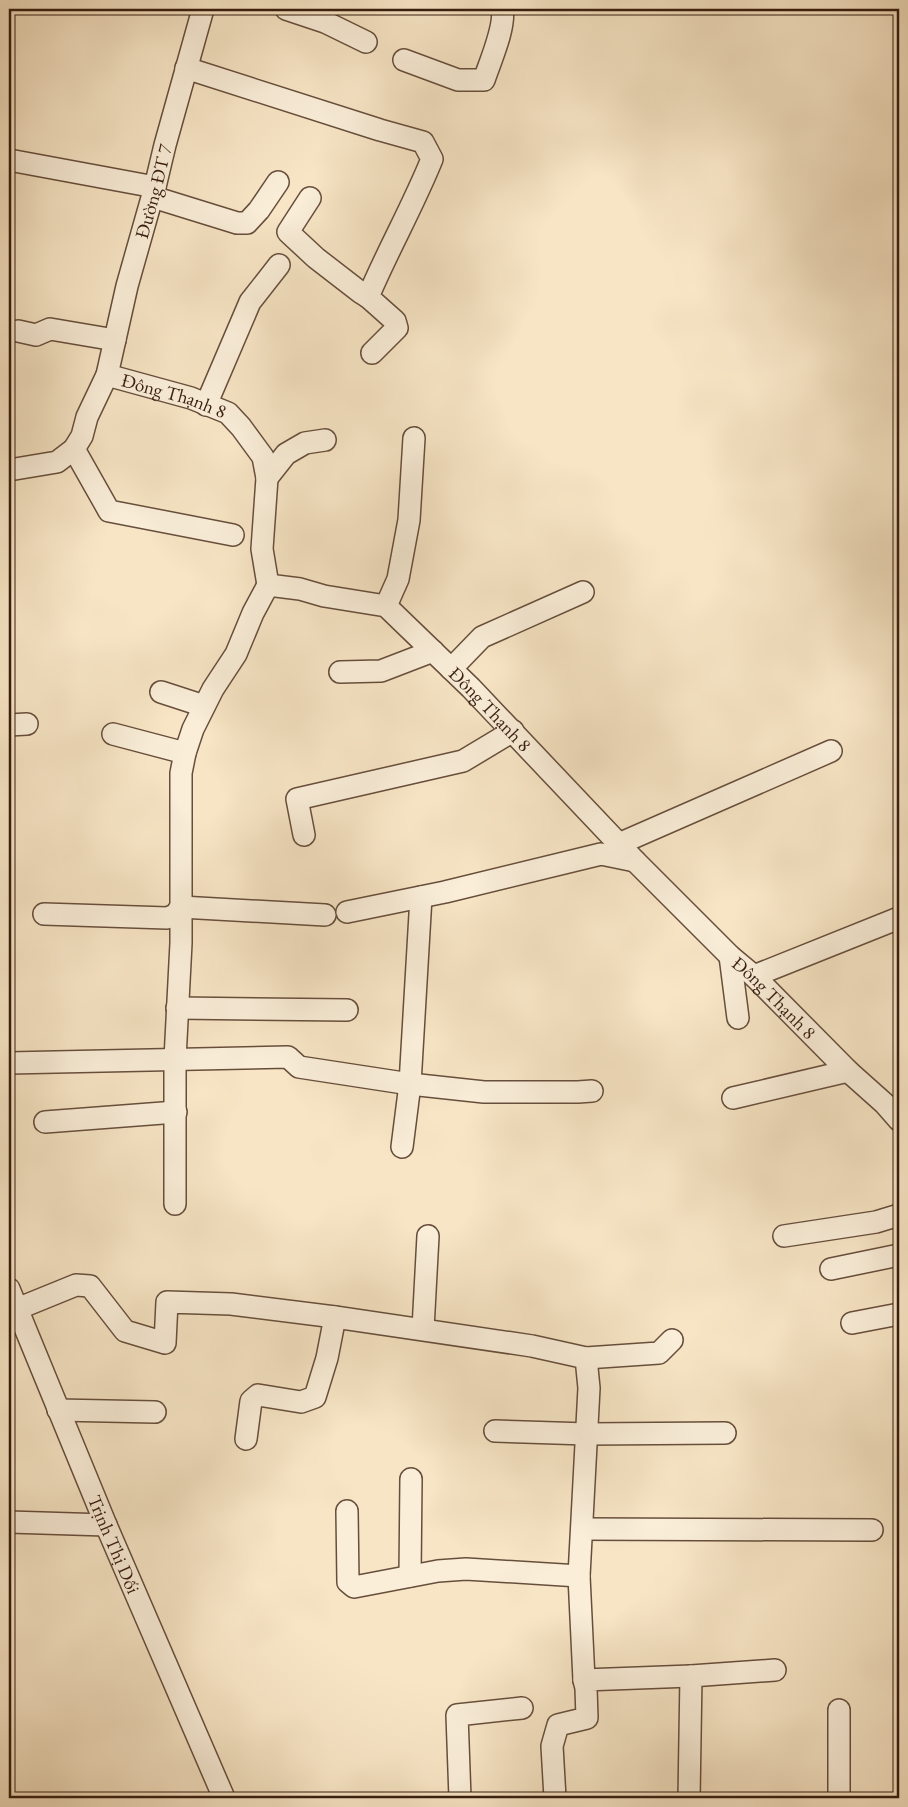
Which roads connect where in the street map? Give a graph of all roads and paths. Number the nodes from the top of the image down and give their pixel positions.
1 (203, 9) edge
2 (286, 9) edge
3 (502, 9) edge
4 (366, 42) dead end
5 (404, 60) dead end
6 (186, 68) junction
7 (9, 160) edge
8 (278, 182) dead end
9 (154, 192) junction
10 (310, 198) dead end
11 (279, 265) dead end
12 (368, 297) junction
13 (18, 331) dead end
14 (115, 340) junction
15 (372, 353) dead end
16 (107, 375) junction
17 (206, 405) junction
18 (414, 438) dead end
19 (325, 440) dead end
20 (74, 449) junction
21 (9, 470) edge
22 (267, 478) junction
23 (233, 535) dead end
24 (268, 585) junction
25 (582, 592) dead end
26 (386, 606) junction
27 (433, 651) junction
28 (451, 669) junction
29 (340, 672) dead end
30 (161, 692) dead end
31 (204, 706) junction
32 (512, 731) junction
33 (113, 734) dead end
34 (831, 750) dead end
35 (185, 753) junction
36 (304, 835) dead end
37 (621, 844) junction
38 (636, 861) junction
39 (421, 897) junction
40 (181, 907) junction
41 (347, 912) dead end
42 (44, 914) dead end
43 (324, 915) dead end
44 (899, 918) edge
45 (730, 956) junction
46 (754, 976) junction
47 (177, 1008) junction
48 (347, 1010) dead end
49 (738, 1018) dead end
50 (175, 1059) junction
51 (9, 1062) edge
52 (848, 1072) junction
53 (410, 1084) junction
54 (592, 1091) dead end
55 (733, 1098) dead end
56 (176, 1112) junction
57 (899, 1120) edge
58 (45, 1122) dead end
59 (402, 1147) dead end
60 (175, 1204) dead end
61 (899, 1215) edge
62 (428, 1236) dead end
63 (784, 1236) dead end
64 (899, 1255) edge
65 (830, 1269) dead end
66 (13, 1299) edge
67 (899, 1314) edge
68 (335, 1317) junction
69 (852, 1323) dead end
70 (423, 1329) junction
71 (672, 1340) dead end
72 (586, 1358) junction
73 (58, 1410) junction
74 (155, 1412) dead end
75 (495, 1431) dead end
76 (725, 1433) dead end
77 (587, 1434) junction
78 (246, 1439) dead end
79 (412, 1479) dead end
80 (347, 1511) dead end
81 (9, 1522) edge
82 (106, 1526) junction
83 (582, 1529) junction
84 (872, 1530) dead end
85 (410, 1576) junction
86 (579, 1576) junction
87 (775, 1670) dead end
88 (691, 1676) junction
89 (584, 1680) junction
90 (522, 1708) dead end
91 (839, 1710) dead end
92 (224, 1798) edge
93 (460, 1798) edge
94 (555, 1798) edge
95 (689, 1798) edge
96 (839, 1798) edge

1 - 6 street, Đường ĐT 7
2 - 4 street
3 - 5 street
6 - 9 street, Đường ĐT 7
6 - 12 street
7 - 9 street
8 - 9 street
9 - 14 street, Đường ĐT 7
10 - 12 street
11 - 17 street
12 - 15 street
13 - 14 street
14 - 16 street, Đường ĐT 7
16 - 17 street, Đông Thạnh 8
16 - 20 street
17 - 22 street, Đông Thạnh 8
18 - 26 street
19 - 22 street
20 - 21 street
20 - 23 street
22 - 24 street, Đông Thạnh 8
24 - 26 street
24 - 31 street
25 - 28 street
26 - 27 street, Đông Thạnh 8
27 - 28 street, Đông Thạnh 8
27 - 29 street
28 - 32 street, Đông Thạnh 8
30 - 31 street
31 - 35 street
32 - 36 street
32 - 37 street, Đông Thạnh 8
33 - 35 street
34 - 37 street
35 - 40 street
37 - 38 street, Đông Thạnh 8
38 - 39 street
38 - 45 street, Đông Thạnh 8
39 - 41 street
39 - 53 street
40 - 42 street
40 - 43 street
40 - 47 street
44 - 46 street
45 - 46 street, Đông Thạnh 8
45 - 49 street
46 - 52 street, Đông Thạnh 8
47 - 48 street
47 - 50 street
50 - 51 street
50 - 53 street
50 - 56 street
52 - 55 street
52 - 57 street, Đông Thạnh 8
53 - 54 street
53 - 59 street
56 - 58 street
56 - 60 street
61 - 63 street
62 - 70 street
64 - 65 street
66 - 68 street
66 - 73 street, Trịnh Thị Dối
67 - 69 street
68 - 70 street
68 - 78 street
70 - 72 street
71 - 72 street
72 - 77 street
73 - 74 street
73 - 82 street, Trịnh Thị Dối
75 - 77 street
76 - 77 street
77 - 83 street
79 - 85 street
80 - 85 street
81 - 82 street
82 - 92 street, Trịnh Thị Dối
83 - 84 street
83 - 86 street
85 - 86 street
86 - 89 street
87 - 88 street
88 - 89 street
88 - 95 street
89 - 94 street
90 - 93 street
91 - 96 street

